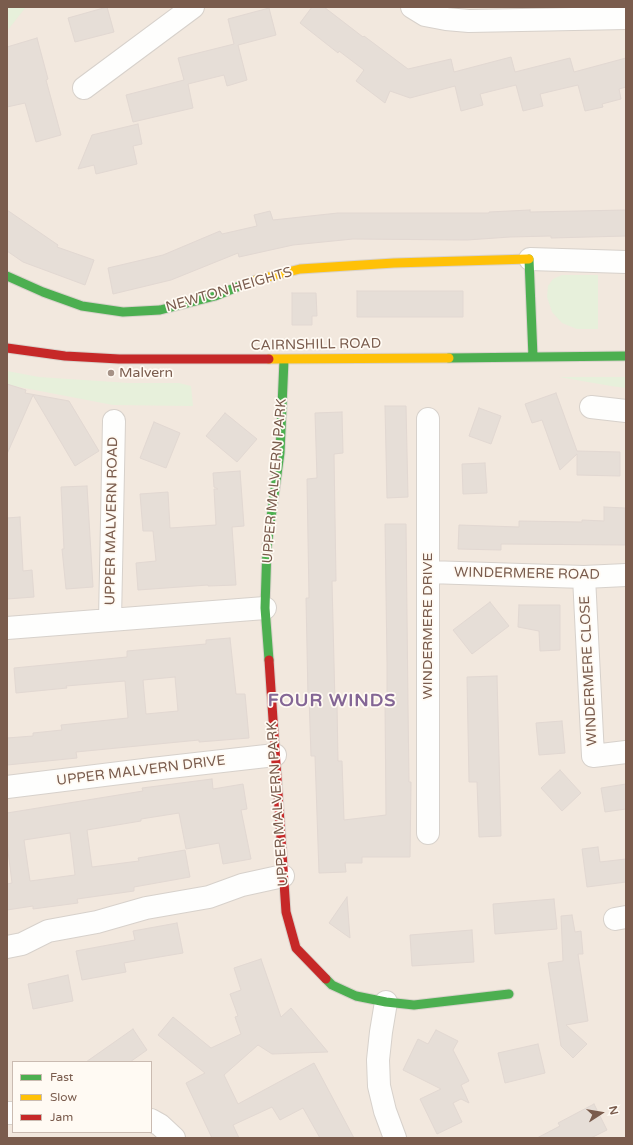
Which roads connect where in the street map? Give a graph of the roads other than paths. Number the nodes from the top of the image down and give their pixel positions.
1 (193, 7) edge
2 (412, 7) edge
3 (626, 18) edge
4 (84, 88) dead end
5 (530, 258) junction
6 (626, 262) edge
7 (7, 276) edge
8 (7, 348) edge
9 (626, 356) edge
10 (533, 357) junction
11 (284, 360) junction
12 (591, 407) dead end
13 (626, 411) edge
14 (428, 419) dead end
15 (114, 421) dead end
16 (428, 572) junction
17 (626, 574) edge
18 (584, 577) junction
19 (265, 608) junction
20 (110, 620) junction
21 (7, 628) edge
22 (626, 752) edge
23 (275, 755) junction
24 (7, 787) edge
25 (428, 833) dead end
26 (283, 876) junction
27 (7, 947) edge
28 (509, 994) dead end
29 (386, 1002) junction
30 (152, 1121) edge
31 (174, 1138) edge
32 (395, 1138) edge

1 - 4 street
2 - 3 street
5 - 6 street, NEWTON HEIGHTS
5 - 7 street, NEWTON HEIGHTS
5 - 10 street
8 - 11 street, CAIRNSHILL ROAD
9 - 10 street, CAIRNSHILL ROAD
10 - 11 street, CAIRNSHILL ROAD
11 - 19 street, UPPER MALVERN PARK
12 - 13 street
14 - 16 street, WINDERMERE DRIVE
15 - 20 street, UPPER MALVERN ROAD
16 - 18 street, WINDERMERE ROAD
16 - 25 street, WINDERMERE DRIVE
17 - 18 street, WINDERMERE ROAD
18 - 22 street, WINDERMERE CLOSE
19 - 20 street, UPPER MALVERN ROAD
19 - 23 street, UPPER MALVERN PARK
20 - 21 street, UPPER MALVERN ROAD
23 - 24 street, UPPER MALVERN DRIVE
23 - 26 street, UPPER MALVERN PARK
26 - 27 street
26 - 29 street, UPPER MALVERN PARK
28 - 29 street, UPPER MALVERN PARK
29 - 32 street
30 - 31 street

